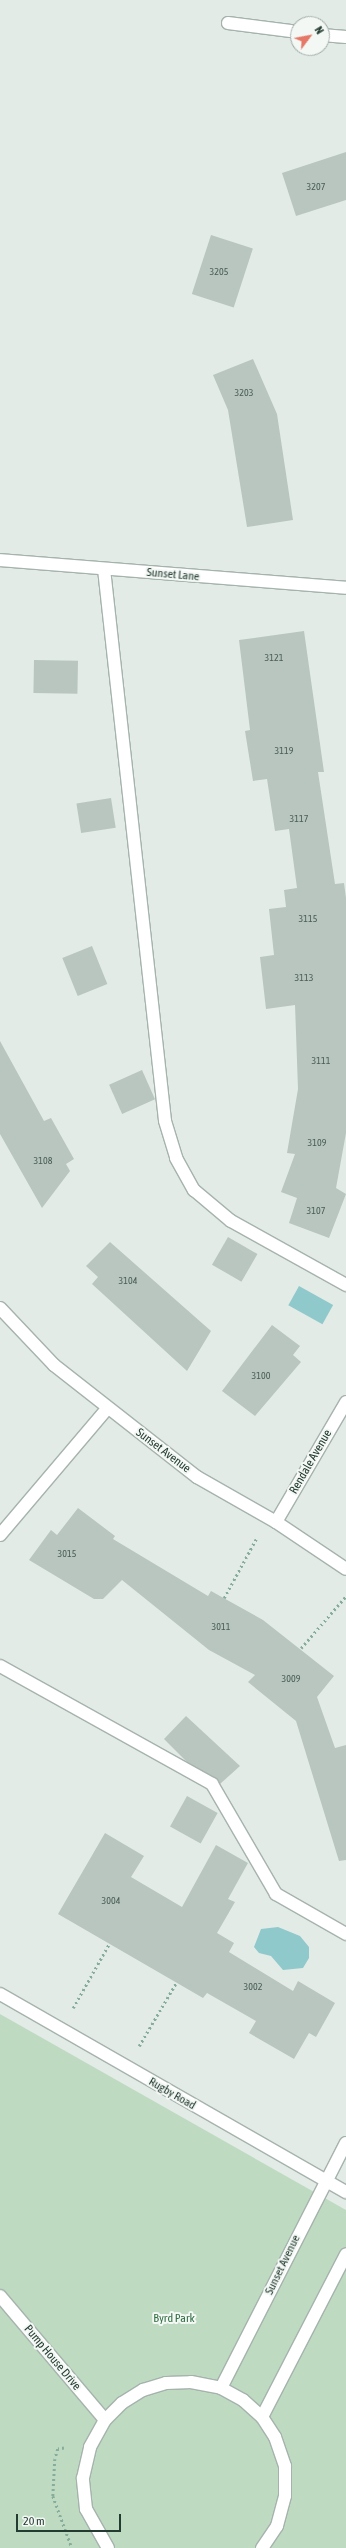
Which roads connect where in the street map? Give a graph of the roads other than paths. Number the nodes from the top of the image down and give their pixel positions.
1 (228, 23) dead end
2 (290, 31) edge
3 (330, 36) edge
4 (346, 37) edge
5 (0, 560) edge
6 (104, 569) junction
7 (346, 588) edge
8 (346, 1285) edge
9 (0, 1308) edge
10 (346, 1402) edge
11 (107, 1409) junction
12 (276, 1522) junction
13 (0, 1535) edge
14 (346, 1569) edge
15 (0, 1666) edge
16 (346, 1934) edge
17 (0, 1994) edge
18 (346, 2143) edge
19 (324, 2181) junction
20 (346, 2192) edge
21 (346, 2254) edge
22 (0, 2296) edge
23 (221, 2388) junction
24 (262, 2418) junction
25 (105, 2420) junction
26 (108, 2548) edge
27 (262, 2548) edge

1 - 2 street
3 - 4 street
5 - 6 street, Sunset Lane
6 - 7 street, Sunset Lane
6 - 8 street
9 - 11 street, Sunset Avenue
10 - 12 street, Rendale Avenue
11 - 12 street, Sunset Avenue
11 - 13 street
12 - 14 street, Sunset Avenue
15 - 16 street
17 - 19 street, Rugby Road
18 - 19 street, Sunset Avenue
19 - 20 street, Rugby Road
19 - 23 street, Sunset Avenue
21 - 24 street
22 - 25 street, Pump House Drive
23 - 24 street
23 - 25 street
24 - 27 street
25 - 26 street

